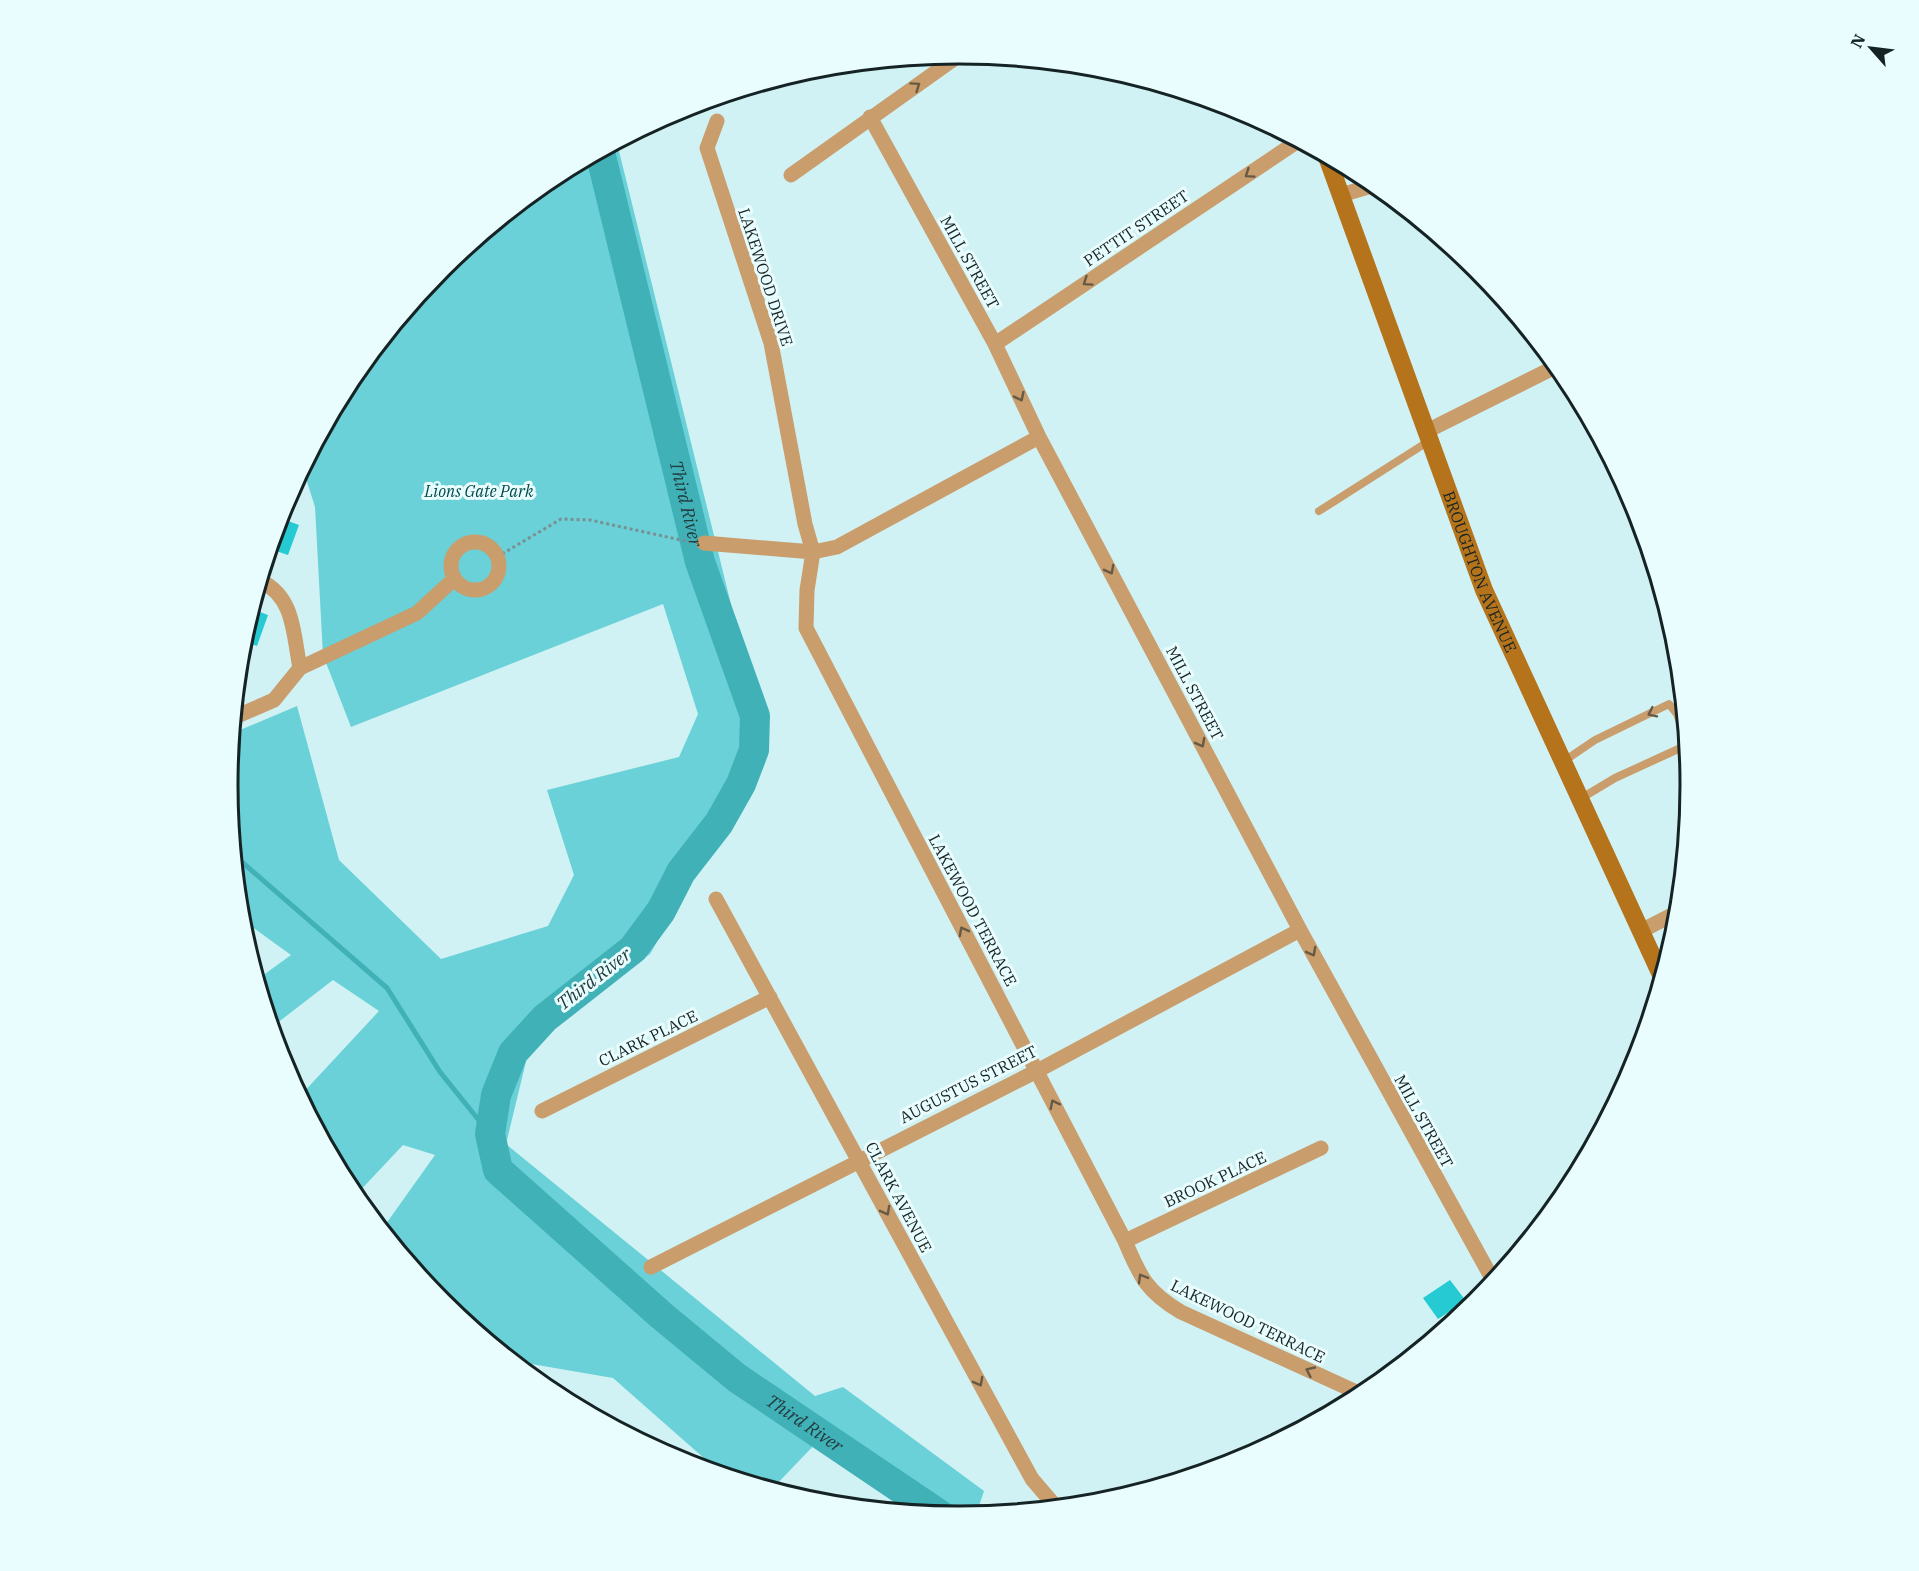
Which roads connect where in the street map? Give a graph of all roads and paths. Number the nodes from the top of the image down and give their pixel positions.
1 (947, 65) edge
2 (870, 117) junction
3 (717, 121) dead end
4 (1291, 146) edge
5 (1331, 168) edge
6 (791, 175) dead end
7 (1363, 188) edge
8 (1341, 195) junction
9 (994, 344) junction
10 (1549, 371) edge
11 (1428, 436) junction
12 (1039, 437) junction
13 (1319, 511) dead end
14 (687, 542) dead end
15 (704, 543) dead end
16 (813, 552) junction
17 (498, 557) junction
18 (454, 579) junction
19 (268, 584) edge
20 (300, 668) junction
21 (1676, 713) edge
22 (243, 714) edge
23 (1679, 749) edge
24 (1563, 761) junction
25 (1580, 799) junction
26 (716, 898) dead end
27 (1668, 917) edge
28 (1300, 930) junction
29 (1641, 931) junction
30 (1657, 967) edge
31 (770, 997) junction
32 (1037, 1071) junction
33 (542, 1111) dead end
34 (1321, 1148) dead end
35 (858, 1160) junction
36 (1125, 1241) junction
37 (651, 1267) dead end
38 (1490, 1274) edge
39 (1352, 1390) edge
40 (1050, 1500) edge

2 -> 1 street
2 - 6 street
2 - 9 street, MILL STREET
3 - 16 street, LAKEWOOD DRIVE
4 -> 9 street, PETTIT STREET
5 - 8 street, BROUGHTON AVENUE
7 - 8 street
8 - 11 street, BROUGHTON AVENUE
9 -> 12 street, MILL STREET
10 - 11 street
11 - 13 lane
11 - 24 street, BROUGHTON AVENUE
12 - 16 street
12 -> 28 street, MILL STREET
14 - 17 path
15 - 16 street
32 -> 16 street, LAKEWOOD TERRACE
17 - 18 street
17 - 18 street
18 - 20 street
19 - 20 street
20 - 22 street
21 -> 24 lane
23 - 25 lane
24 - 25 street, BROUGHTON AVENUE
25 - 29 street, BROUGHTON AVENUE
26 - 31 street, CLARK AVENUE
27 - 29 street
28 - 32 street, AUGUSTUS STREET
28 -> 38 street, MILL STREET
29 - 30 street, BROUGHTON AVENUE
31 - 33 street, CLARK PLACE
31 - 35 street, CLARK AVENUE
32 - 35 street, AUGUSTUS STREET
36 -> 32 street, LAKEWOOD TERRACE
34 - 36 street, BROOK PLACE
35 - 37 street, AUGUSTUS STREET
35 -> 40 street, CLARK AVENUE
39 -> 36 street, LAKEWOOD TERRACE

